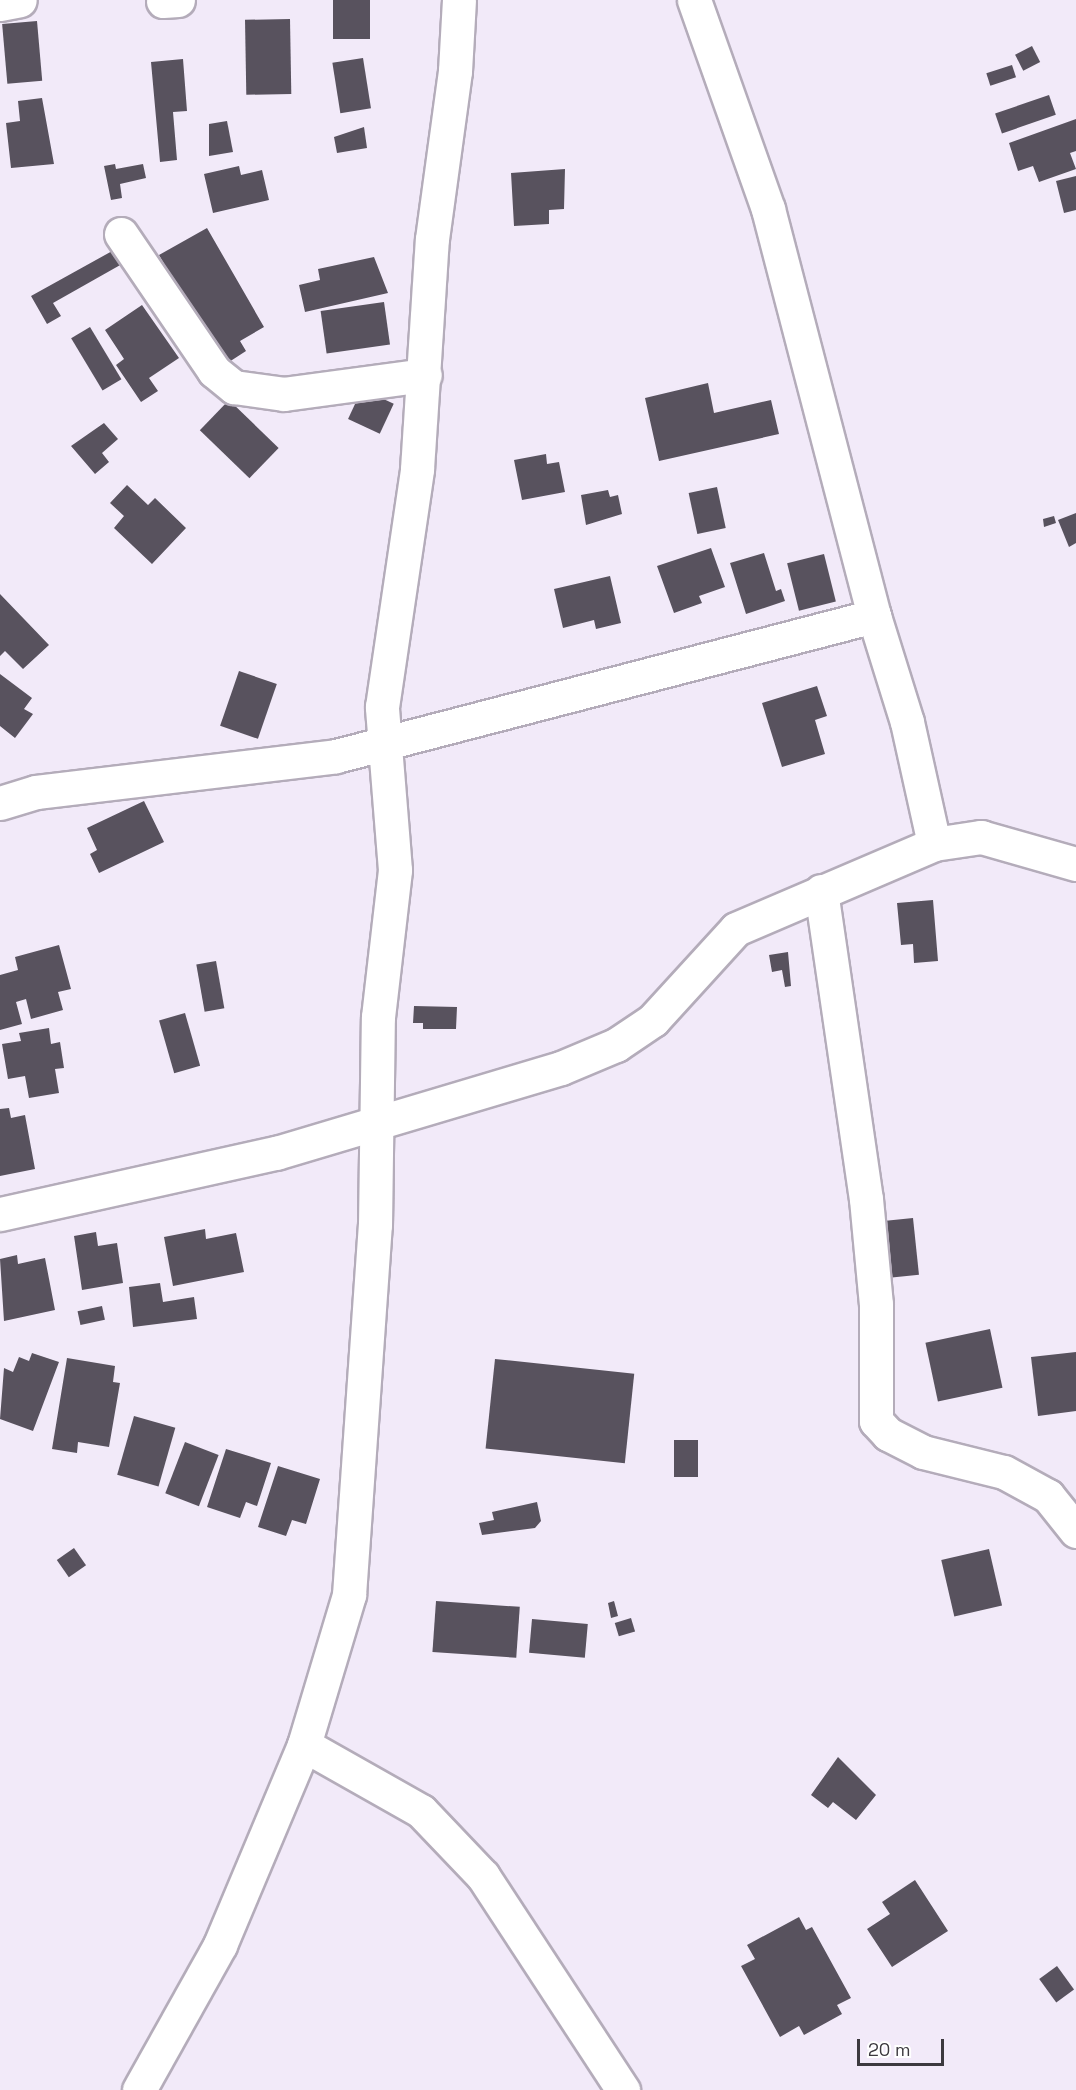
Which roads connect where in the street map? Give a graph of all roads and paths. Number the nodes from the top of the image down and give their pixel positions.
1 (20, 0) edge
2 (459, 0) edge
3 (694, 0) edge
4 (0, 4) edge
5 (121, 234) dead end
6 (425, 375) junction
7 (874, 616) junction
8 (384, 741) junction
9 (0, 803) edge
10 (934, 844) junction
11 (1076, 864) edge
12 (821, 891) junction
13 (380, 1125) junction
14 (0, 1214) edge
15 (1076, 1531) edge
16 (304, 1745) junction
17 (139, 2090) edge
18 (623, 2090) edge

1 - 4 street
2 - 6 street
3 - 7 street
5 - 6 street
6 - 8 street
7 - 8 street
7 - 10 street
8 - 9 street
8 - 13 street
10 - 11 street
10 - 12 street
12 - 13 street
12 - 15 street
13 - 14 street
13 - 16 street
16 - 17 street
16 - 18 street

